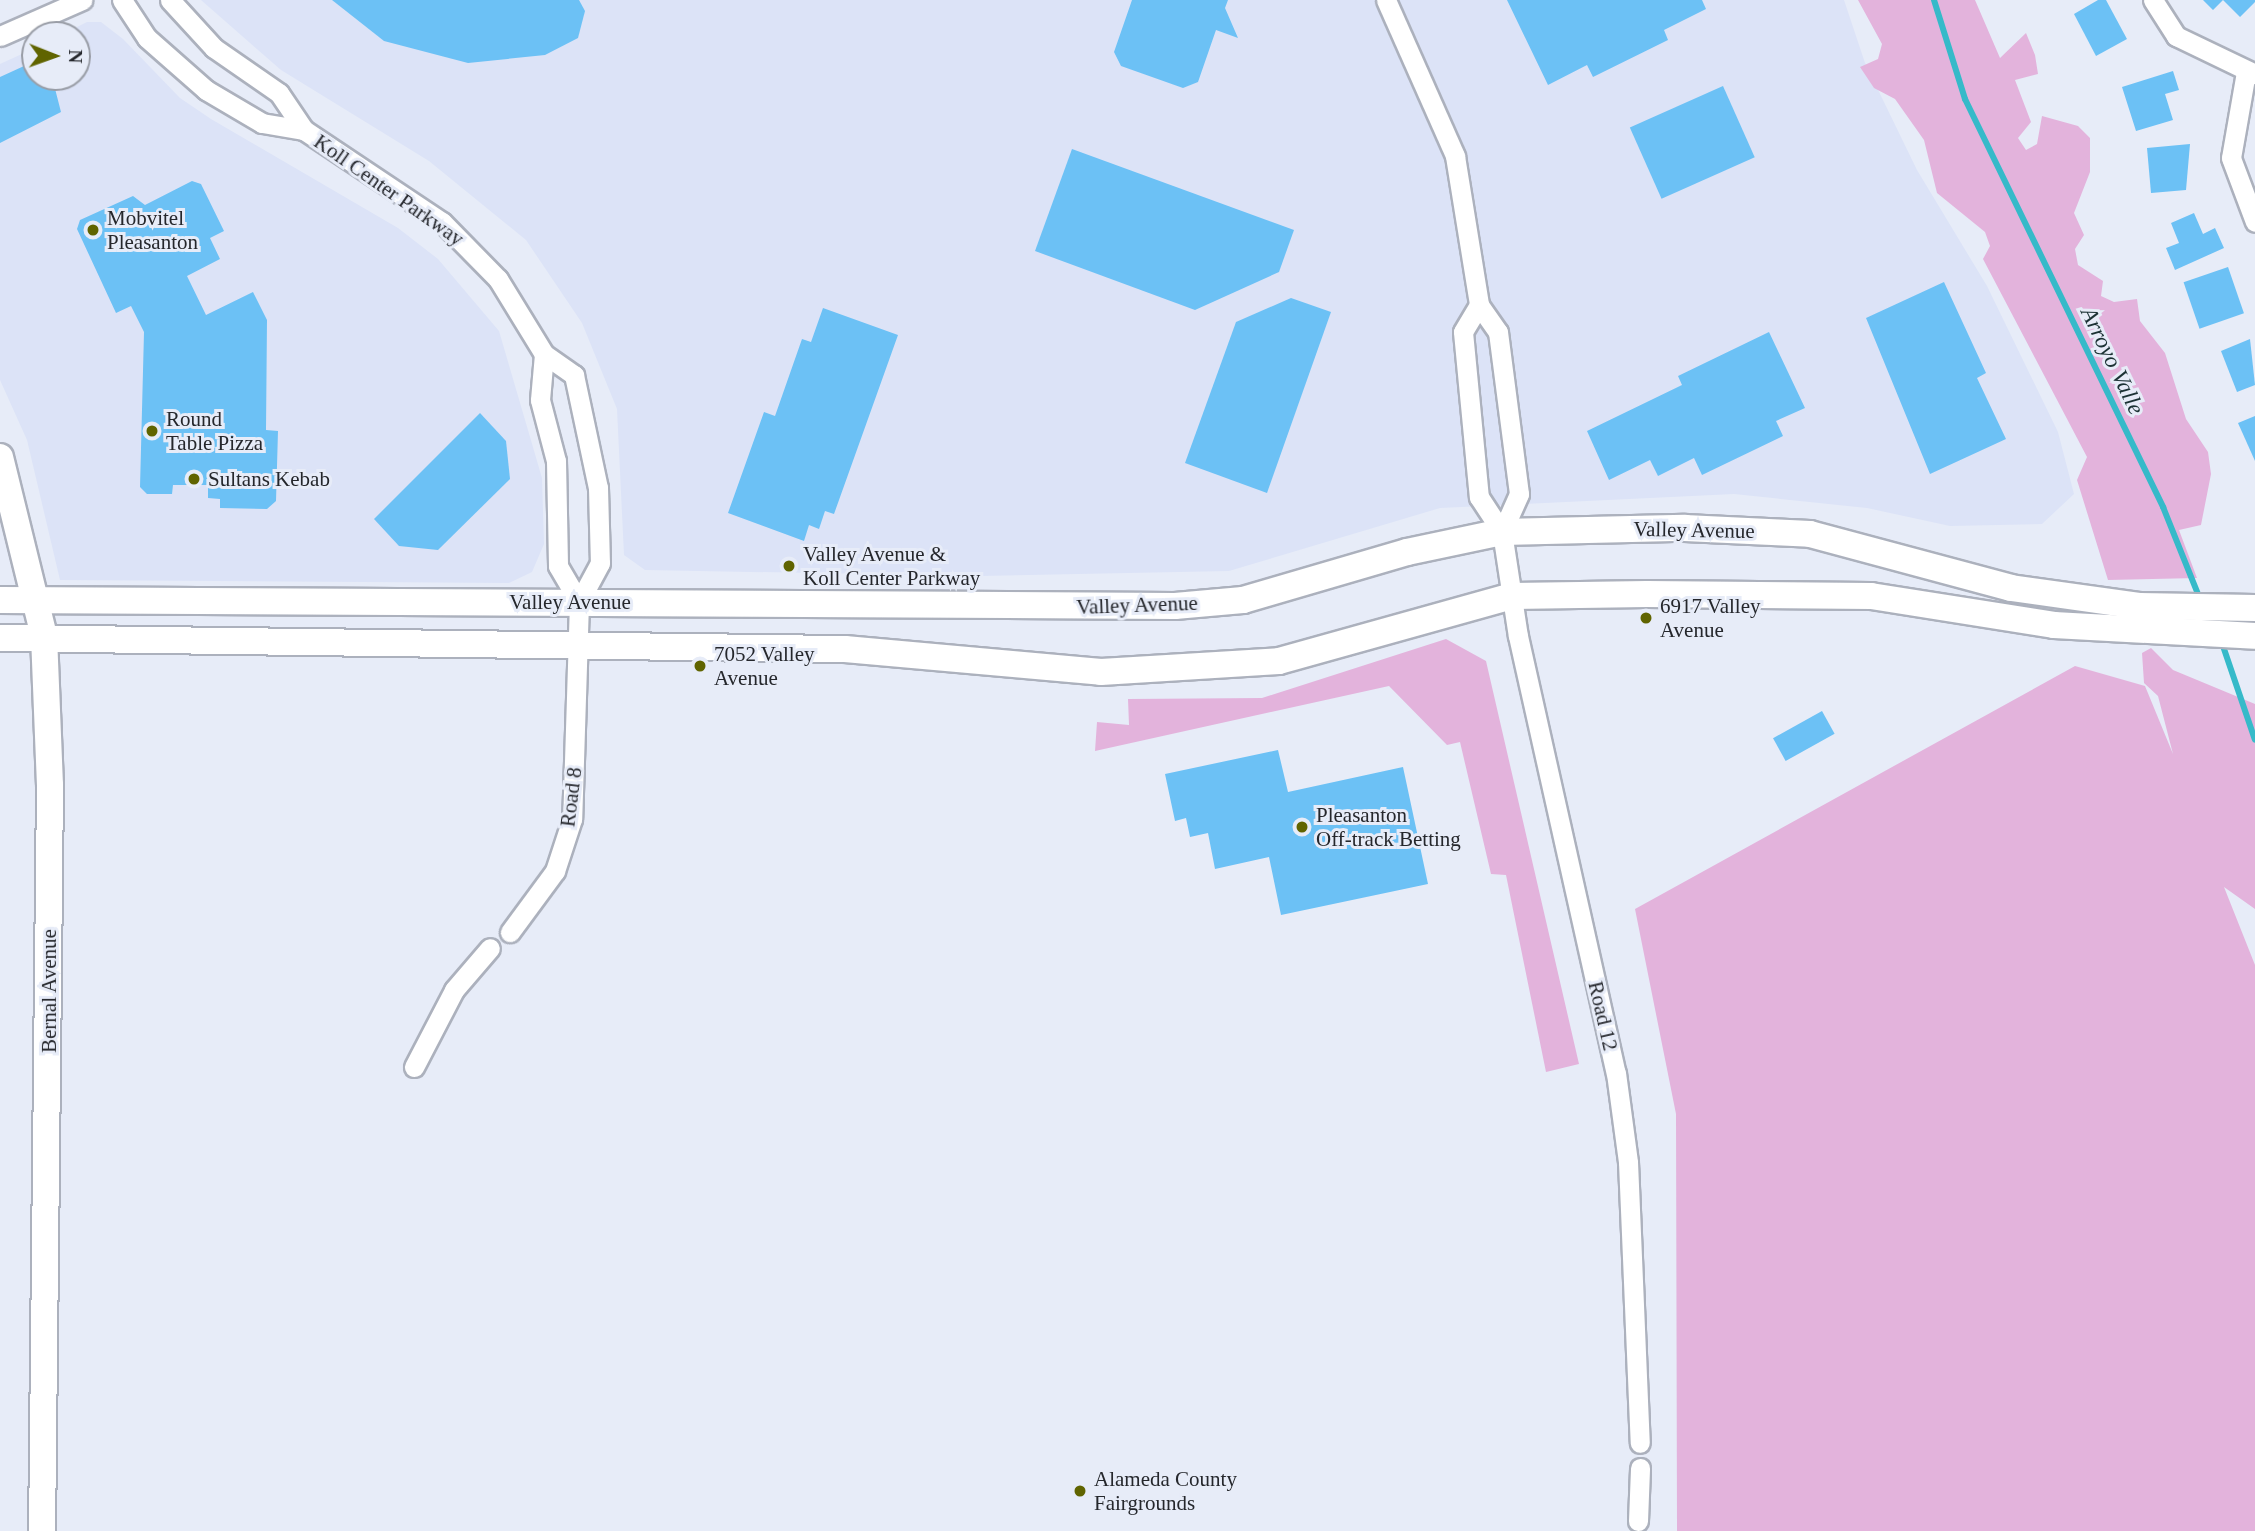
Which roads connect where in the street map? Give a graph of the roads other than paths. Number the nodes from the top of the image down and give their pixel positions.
1 (82, 0) edge
2 (121, 0) edge
3 (170, 0) edge
4 (1386, 0) edge
5 (2153, 0) edge
6 (0, 37) edge
7 (2251, 73) edge
8 (304, 130) junction
9 (2255, 222) edge
10 (1479, 305) junction
11 (544, 354) junction
12 (0, 457) edge
13 (1502, 532) junction
14 (1511, 596) junction
15 (0, 600) edge
16 (37, 600) junction
17 (579, 602) junction
18 (2255, 608) edge
19 (44, 636) junction
20 (2255, 636) edge
21 (0, 638) edge
22 (578, 645) junction
23 (510, 932) dead end
24 (490, 948) dead end
25 (414, 1067) dead end
26 (1640, 1443) dead end
27 (1640, 1468) dead end
28 (1639, 1521) dead end
29 (42, 1531) edge

1 - 6 street
2 - 8 street, Koll Center Parkway
3 - 8 street, Koll Center Parkway
4 - 10 street
5 - 7 street
7 - 9 street
8 - 11 street, Koll Center Parkway
10 - 13 street
10 - 13 street
11 - 17 street
11 - 17 street, Koll Center Parkway
12 - 16 main road, Bernal Avenue
13 - 14 street
13 - 17 main road, Valley Avenue
13 - 18 main road, Valley Avenue
14 - 20 main road, Valley Avenue
14 - 22 main road, Valley Avenue
14 - 26 street, Road 12
15 - 16 main road, Valley Avenue
16 - 17 main road, Valley Avenue
16 - 19 main road, Bernal Avenue
17 - 22 street, Koll Center Parkway
19 - 21 main road, Valley Avenue
19 - 22 main road, Valley Avenue
19 - 29 main road, Bernal Avenue
22 - 23 street, Road 8
24 - 25 street
27 - 28 street

